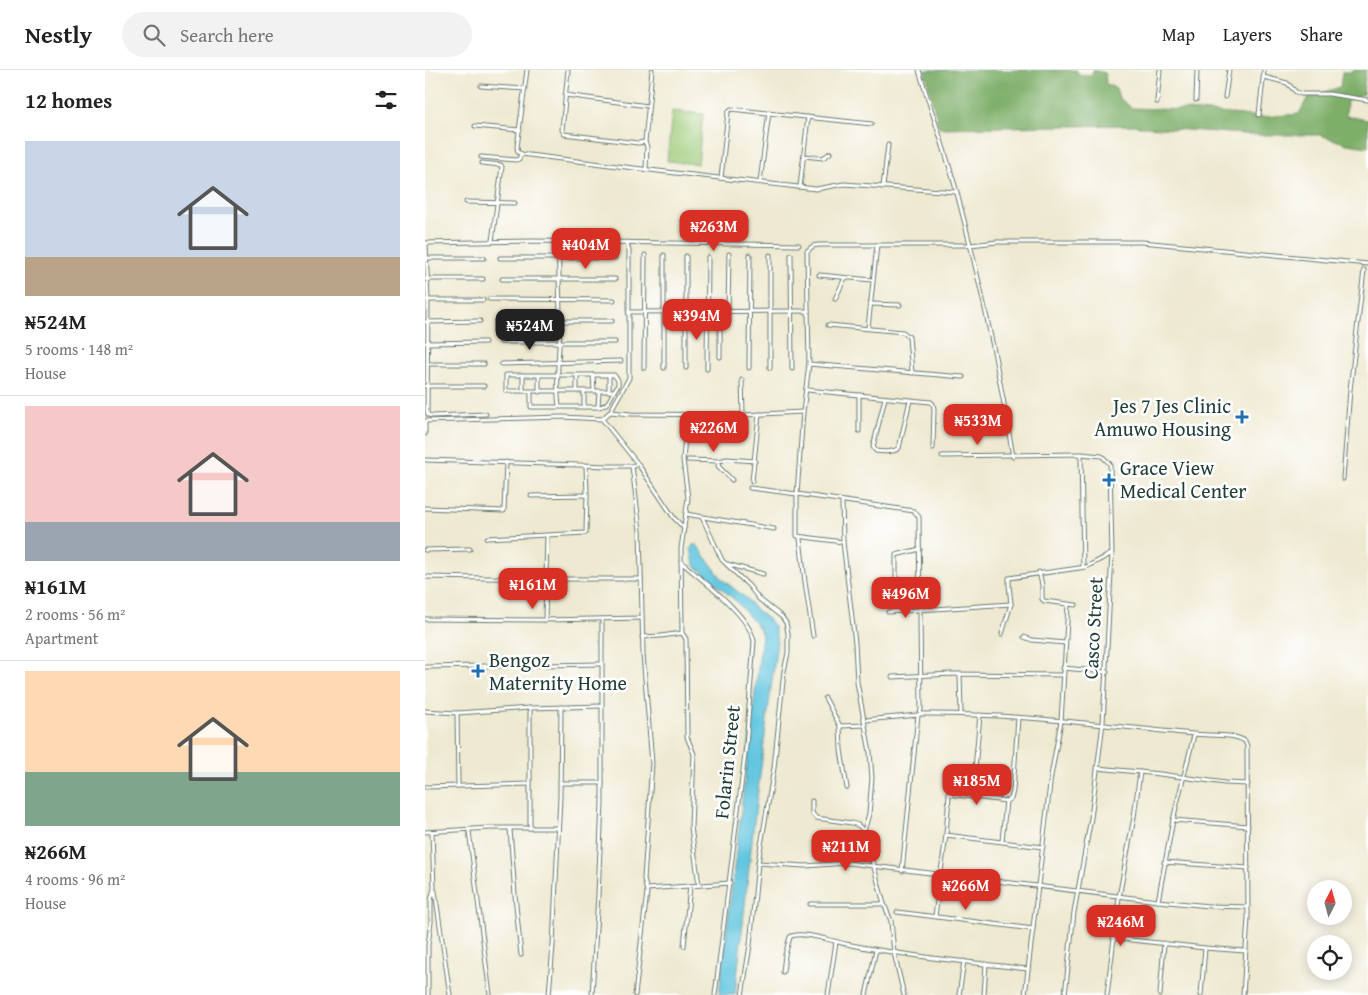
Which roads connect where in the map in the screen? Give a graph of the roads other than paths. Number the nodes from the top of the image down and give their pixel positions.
1 (527, 70) edge
2 (568, 70) edge
3 (652, 70) edge
4 (919, 70) edge
5 (1160, 70) edge
6 (1197, 70) edge
7 (1229, 70) edge
8 (1264, 70) edge
9 (1264, 77) junction
10 (481, 86) dead end
11 (525, 89) junction
12 (565, 95) junction
13 (1225, 97) dead end
14 (1196, 100) dead end
15 (1368, 100) edge
16 (1157, 102) dead end
17 (649, 106) junction
18 (769, 112) junction
19 (1259, 115) dead end
20 (808, 117) junction
21 (872, 124) dead end
22 (475, 126) dead end
23 (520, 130) junction
24 (645, 142) junction
25 (888, 145) dead end
26 (830, 153) dead end
27 (521, 154) junction
28 (804, 156) junction
29 (481, 157) dead end
30 (482, 163) dead end
31 (646, 170) junction
32 (721, 178) junction
33 (760, 182) junction
34 (800, 187) junction
35 (883, 187) junction
36 (957, 192) junction
37 (466, 202) dead end
38 (496, 202) junction
39 (515, 204) dead end
40 (492, 241) junction
41 (559, 242) junction
42 (627, 242) junction
43 (425, 243) edge
44 (799, 245) dead end
45 (877, 245) junction
46 (970, 245) junction
47 (729, 254) dead end
48 (645, 255) dead end
49 (664, 255) dead end
50 (750, 255) dead end
51 (770, 255) dead end
52 (791, 255) dead end
53 (686, 256) dead end
54 (708, 257) dead end
55 (425, 258) edge
56 (484, 258) dead end
57 (500, 258) dead end
58 (559, 258) junction
59 (615, 258) dead end
60 (1368, 264) edge
61 (1364, 270) dead end
62 (819, 275) dead end
63 (845, 278) junction
64 (426, 279) edge
65 (483, 279) dead end
66 (502, 279) dead end
67 (558, 279) junction
68 (615, 279) dead end
69 (872, 280) junction
70 (489, 299) dead end
71 (835, 299) dead end
72 (427, 300) edge
73 (483, 300) dead end
74 (559, 300) junction
75 (614, 300) dead end
76 (870, 304) junction
77 (900, 305) dead end
78 (791, 311) junction
79 (808, 311) junction
80 (628, 312) junction
81 (664, 312) junction
82 (685, 312) junction
83 (706, 312) junction
84 (720, 312) junction
85 (728, 312) junction
86 (750, 312) junction
87 (771, 312) junction
88 (643, 313) junction
89 (560, 320) junction
90 (480, 321) dead end
91 (500, 321) dead end
92 (612, 321) dead end
93 (427, 322) edge
94 (828, 325) dead end
95 (868, 328) junction
96 (485, 342) dead end
97 (501, 342) dead end
98 (559, 342) junction
99 (615, 342) dead end
100 (426, 343) edge
101 (720, 357) dead end
102 (621, 361) dead end
103 (558, 363) junction
104 (426, 364) edge
105 (484, 364) dead end
106 (501, 364) dead end
107 (809, 364) junction
108 (644, 368) dead end
109 (664, 368) dead end
110 (686, 368) dead end
111 (749, 368) dead end
112 (770, 368) dead end
113 (792, 369) dead end
114 (707, 370) dead end
115 (912, 373) junction
116 (523, 375) junction
117 (539, 375) junction
118 (558, 375) junction
119 (577, 375) junction
120 (593, 375) junction
121 (609, 376) junction
122 (963, 377) dead end
123 (742, 380) dead end
124 (426, 386) edge
125 (484, 386) dead end
126 (807, 390) junction
127 (523, 391) junction
128 (577, 391) junction
129 (584, 391) junction
130 (594, 391) junction
131 (599, 391) junction
132 (611, 391) junction
133 (531, 392) junction
134 (539, 392) junction
135 (557, 392) junction
136 (859, 395) junction
137 (885, 398) junction
138 (910, 400) junction
139 (559, 406) junction
140 (584, 406) junction
141 (598, 407) junction
142 (609, 412) junction
143 (803, 412) junction
144 (486, 414) dead end
145 (687, 414) junction
146 (743, 414) junction
147 (759, 414) junction
148 (602, 419) junction
149 (425, 421) edge
150 (859, 431) dead end
151 (425, 434) edge
152 (933, 448) dead end
153 (1081, 454) junction
154 (942, 456) dead end
155 (1013, 457) junction
156 (425, 460) edge
157 (688, 460) dead end
158 (719, 461) junction
159 (755, 461) junction
160 (506, 462) junction
161 (638, 464) junction
162 (586, 465) junction
163 (632, 466) junction
164 (1343, 479) dead end
165 (732, 480) dead end
166 (752, 481) dead end
167 (750, 488) dead end
168 (797, 494) junction
169 (587, 495) junction
170 (531, 496) dead end
171 (842, 502) junction
172 (425, 508) edge
173 (686, 514) junction
174 (702, 517) junction
175 (685, 528) junction
176 (774, 529) dead end
177 (547, 536) junction
178 (487, 538) dead end
179 (800, 538) junction
180 (843, 542) junction
181 (470, 549) dead end
182 (919, 549) junction
183 (425, 550) edge
184 (1112, 554) junction
185 (680, 562) junction
186 (726, 564) junction
187 (1083, 567) junction
188 (1039, 572) junction
189 (763, 574) dead end
190 (425, 577) edge
191 (545, 579) junction
192 (641, 579) junction
193 (897, 585) dead end
194 (1011, 604) junction
195 (1068, 605) junction
196 (1075, 605) dead end
197 (921, 609) junction
198 (888, 612) dead end
199 (642, 618) junction
200 (425, 619) edge
201 (602, 619) junction
202 (545, 620) junction
203 (682, 633) junction
204 (1002, 634) dead end
205 (813, 636) dead end
206 (643, 637) junction
207 (1024, 637) dead end
208 (1065, 644) junction
209 (601, 664) junction
210 (425, 667) edge
211 (1063, 668) junction
212 (1107, 672) junction
213 (960, 674) junction
214 (921, 675) junction
215 (1063, 675) junction
216 (891, 677) dead end
217 (825, 698) dead end
218 (602, 706) junction
219 (561, 707) junction
220 (530, 708) junction
221 (425, 711) edge
222 (457, 714) junction
223 (961, 714) junction
224 (919, 715) junction
225 (980, 715) junction
226 (1018, 718) junction
227 (1061, 721) junction
228 (865, 722) junction
229 (1103, 723) junction
230 (840, 726) junction
231 (1195, 735) junction
232 (1097, 768) junction
233 (951, 769) dead end
234 (975, 769) dead end
235 (1140, 772) junction
236 (1184, 777) junction
237 (560, 783) junction
238 (602, 783) junction
239 (530, 784) junction
240 (1248, 784) junction
241 (458, 785) junction
242 (425, 787) edge
243 (847, 788) dead end
244 (949, 794) junction
245 (812, 801) dead end
246 (1006, 801) junction
247 (1173, 820) junction
248 (1248, 826) junction
249 (530, 828) junction
250 (558, 828) junction
251 (510, 829) junction
252 (469, 830) junction
253 (864, 831) junction
254 (425, 832) edge
255 (432, 832) junction
256 (945, 835) junction
257 (1002, 841) junction
258 (1043, 847) junction
259 (1165, 862) junction
260 (758, 864) junction
261 (874, 867) junction
262 (1248, 868) junction
263 (902, 870) junction
264 (939, 875) junction
265 (730, 883) junction
266 (699, 885) junction
267 (691, 886) junction
268 (1038, 887) junction
269 (434, 888) junction
270 (647, 888) junction
271 (1077, 891) junction
272 (1119, 896) junction
273 (1158, 901) junction
274 (810, 904) dead end
275 (884, 904) junction
276 (1248, 907) junction
277 (897, 912) dead end
278 (935, 916) junction
279 (1033, 929) junction
280 (1113, 938) junction
281 (836, 942) junction
282 (1164, 943) junction
283 (684, 946) dead end
284 (1205, 948) junction
285 (877, 950) junction
286 (1245, 950) junction
287 (895, 953) junction
288 (521, 955) dead end
289 (964, 961) junction
290 (986, 964) junction
291 (1028, 969) junction
292 (783, 972) dead end
293 (427, 995) edge
294 (450, 995) edge
295 (490, 995) edge
296 (549, 995) edge
297 (592, 995) edge
298 (635, 995) edge
299 (715, 995) edge
300 (742, 995) edge
301 (828, 995) edge
302 (866, 995) edge
303 (905, 995) edge
304 (959, 995) edge
305 (984, 995) edge
306 (1025, 995) edge
307 (1065, 995) edge
308 (1107, 995) edge
309 (1160, 995) edge
310 (1201, 995) edge
311 (1243, 995) edge

1 - 11 street
2 - 12 street
3 - 17 street
4 - 36 street
5 - 16 street
6 - 14 street
7 - 13 street
8 - 9 street
9 - 15 street
9 - 19 street
10 - 11 street
11 - 23 street
12 - 17 street
12 - 24 street
17 - 24 street
18 - 20 street
18 - 32 street
18 - 33 street
20 - 21 street
20 - 28 street
22 - 23 street
23 - 27 street
24 - 31 street
25 - 35 street
26 - 28 street
27 - 29 street
27 - 31 street
28 - 34 street
30 - 38 street
31 - 32 street
32 - 33 street
33 - 34 street
34 - 35 street
35 - 36 street
36 - 46 street
37 - 38 street
38 - 39 street
38 - 40 street
40 - 41 street
40 - 43 street
41 - 42 street
41 - 58 street
42 - 44 street
42 - 80 street
43 - 55 street
45 - 46 street
45 - 69 street
45 - 79 street
46 - 60 street
46 - 155 street
47 - 85 street
48 - 88 street
49 - 81 street
50 - 86 street
51 - 87 street
52 - 78 street
53 - 82 street
54 - 83 street
55 - 56 street
55 - 64 street
57 - 58 street
58 - 59 street
58 - 67 street
61 - 164 street
62 - 63 street
63 - 69 street
63 - 71 street
64 - 65 street
64 - 72 street
66 - 67 street
67 - 68 street
67 - 74 street
69 - 76 street
70 - 74 street
72 - 73 street
72 - 93 street
74 - 75 street
74 - 89 street
76 - 77 street
76 - 95 street
78 - 79 street
78 - 87 street
78 - 113 street
79 - 107 street
80 - 88 street
80 - 142 street
81 - 82 street
81 - 88 street
81 - 109 street
82 - 83 street
82 - 110 street
83 - 84 street
83 - 114 street
84 - 85 street
84 - 101 street
85 - 86 street
86 - 87 street
86 - 111 street
87 - 112 street
88 - 108 street
89 - 91 street
89 - 92 street
89 - 98 street
90 - 93 street
93 - 100 street
94 - 95 street
95 - 115 street
96 - 100 street
97 - 98 street
98 - 99 street
98 - 103 street
100 - 104 street
102 - 103 street
103 - 106 street
103 - 118 street
104 - 105 street
104 - 124 street
107 - 115 street
107 - 126 street
115 - 122 street
116 - 117 street
116 - 127 street
116 - 127 street
117 - 118 street
117 - 134 street
118 - 119 street
118 - 135 street
119 - 120 street
119 - 128 street
120 - 121 street
120 - 130 street
121 - 132 street
121 - 132 street
123 - 146 street
124 - 125 street
124 - 144 street
126 - 136 street
126 - 143 street
127 - 133 street
128 - 129 street
128 - 135 street
129 - 130 street
129 - 140 street
130 - 131 street
131 - 132 street
131 - 141 street
132 - 141 street
133 - 134 street
133 - 139 street
134 - 135 street
135 - 139 street
136 - 137 street
136 - 150 street
137 - 138 street
137 - 138 street
138 - 152 street
139 - 140 street
140 - 141 street
142 - 145 street
142 - 148 street
143 - 147 street
143 - 168 street
145 - 146 street
145 - 173 street
146 - 147 street
147 - 159 street
148 - 149 street
148 - 161 street
149 - 151 street
153 - 155 street, Casco Street
153 - 184 street, Casco Street
153 - 187 street
154 - 155 street, Casco Street
156 - 160 street
157 - 158 street
158 - 159 street
158 - 165 street
159 - 166 street
160 - 162 street
160 - 172 street
161 - 163 street
161 - 175 street
162 - 163 street
162 - 169 street
163 - 192 street
167 - 168 street
168 - 171 street
168 - 179 street
169 - 170 street
169 - 177 street
171 - 180 street
171 - 182 street
173 - 174 street
173 - 175 street
174 - 176 street
174 - 186 street
175 - 185 street
177 - 178 street
177 - 191 street
179 - 180 street
179 - 205 street
180 - 228 street
181 - 183 street
182 - 193 street
182 - 197 street
184 - 187 street
184 - 212 street, Casco Street
185 - 203 street
185 - 265 street, Folarin Street
186 - 189 street
186 - 260 street
187 - 188 street
188 - 194 street
188 - 195 street
190 - 191 street
191 - 192 street
191 - 202 street
192 - 199 street
194 - 197 street
194 - 204 street
195 - 196 street
195 - 208 street
197 - 198 street
197 - 214 street
199 - 201 street
199 - 206 street
200 - 202 street
201 - 202 street
201 - 209 street
203 - 206 street
203 - 266 street
206 - 270 street
207 - 208 street
208 - 211 street
209 - 210 street
209 - 218 street
211 - 212 street
211 - 215 street
212 - 229 street, Casco Street
213 - 214 street
213 - 215 street
213 - 223 street
214 - 216 street
214 - 224 street
215 - 227 street
217 - 230 street
218 - 219 street
218 - 238 street
219 - 220 street
219 - 237 street
220 - 222 street
220 - 239 street
221 - 222 street
222 - 241 street
223 - 224 street
223 - 225 street
224 - 228 street
224 - 263 street
225 - 226 street
225 - 234 street
226 - 227 street
226 - 246 street
227 - 229 street
227 - 258 street
228 - 230 street
228 - 253 street
229 - 231 street
229 - 232 street, Casco Street
230 - 243 street
231 - 236 street
231 - 240 street
232 - 235 street
232 - 271 street, Casco Street
233 - 244 street
235 - 236 street
235 - 272 street
236 - 240 street
236 - 247 street
237 - 238 street
237 - 250 street
238 - 297 street
239 - 241 street
239 - 249 street
240 - 248 street
241 - 242 street
244 - 246 street
244 - 256 street
245 - 253 street
246 - 257 street
247 - 248 street
247 - 259 street
248 - 262 street
249 - 250 street
249 - 251 street
250 - 296 street
251 - 252 street
251 - 288 street
252 - 255 street
252 - 295 street
253 - 261 street
254 - 255 street
255 - 269 street
256 - 257 street
256 - 264 street
257 - 258 street
258 - 268 street
259 - 262 street
259 - 273 street
260 - 261 street
260 - 300 street
261 - 263 street
261 - 275 street
262 - 276 street
263 - 264 street
264 - 268 street
264 - 278 street
265 - 266 street
265 - 299 street, Folarin Street
266 - 267 street
267 - 270 street
267 - 283 street
268 - 271 street
268 - 279 street
269 - 293 street
269 - 294 street
270 - 298 street
271 - 272 street
271 - 307 street, Casco Street
272 - 273 street
272 - 280 street
273 - 276 street
274 - 275 street
275 - 287 street
276 - 286 street
277 - 278 street
278 - 279 street
279 - 291 street
280 - 282 street
280 - 308 street
281 - 285 street
281 - 292 street
281 - 301 street
282 - 284 street
282 - 309 street
284 - 286 street
284 - 310 street
285 - 287 street
285 - 302 street
286 - 311 street
287 - 289 street
287 - 303 street
289 - 290 street
289 - 304 street
290 - 291 street
290 - 305 street
291 - 306 street

